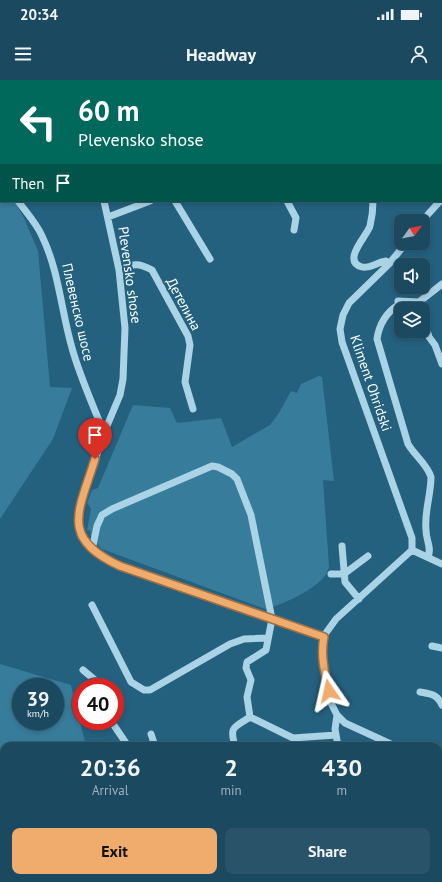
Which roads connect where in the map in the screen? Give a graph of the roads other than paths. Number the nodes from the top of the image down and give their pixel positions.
1 (19, 202) edge
2 (104, 202) edge
3 (147, 202) edge
4 (176, 202) edge
5 (288, 202) edge
6 (373, 202) edge
7 (439, 202) edge
8 (428, 214) edge
9 (108, 217) junction
10 (294, 230) dead end
11 (400, 250) edge
12 (210, 259) dead end
13 (389, 264) junction
14 (119, 270) junction
15 (442, 284) edge
16 (398, 302) edge
17 (419, 302) edge
18 (419, 302) edge
19 (394, 308) edge
20 (430, 337) edge
21 (442, 364) edge
22 (193, 409) dead end
23 (104, 433) junction
24 (342, 546) dead end
25 (92, 550) junction
26 (412, 550) junction
27 (368, 556) dead end
28 (428, 557) junction
29 (442, 564) edge
30 (331, 574) dead end
31 (344, 574) junction
32 (359, 599) junction
33 (92, 605) dead end
34 (272, 619) junction
35 (324, 637) junction
36 (268, 638) junction
37 (432, 646) dead end
38 (442, 648) edge
39 (83, 670) dead end
40 (93, 678) edge
41 (420, 692) dead end
42 (442, 705) edge
43 (337, 715) junction
44 (250, 717) junction
45 (117, 730) edge
46 (151, 734) dead end
47 (336, 735) junction
48 (125, 742) edge
49 (154, 742) edge
50 (233, 742) edge
51 (337, 742) edge
52 (386, 742) edge

1 - 23 street, Плевенско шосе
2 - 9 street, Plevensko shose
3 - 9 street
4 - 12 street
5 - 10 street
6 - 13 street
7 - 8 street
9 - 14 street, Plevensko shose
11 - 13 street, Kliment Ohridski
13 - 26 street, Kliment Ohridski
14 - 22 street, Детелина
14 - 23 street, Plevensko shose
15 - 17 street
16 - 18 street
19 - 28 street
20 - 21 street
23 - 25 street, Plevensko shose
24 - 31 street
25 - 34 street, Plevensko shose
25 - 34 street
26 - 28 street
26 - 32 street
27 - 31 street
28 - 29 street
30 - 31 street
31 - 32 street
32 - 35 street
33 - 36 street
34 - 35 street, Plevensko shose
34 - 36 street
35 - 43 street
36 - 44 street
37 - 38 street
39 - 40 street
41 - 42 street
43 - 47 street
43 - 52 street
44 - 47 street
44 - 50 street
45 - 48 street
46 - 49 street
47 - 51 street

